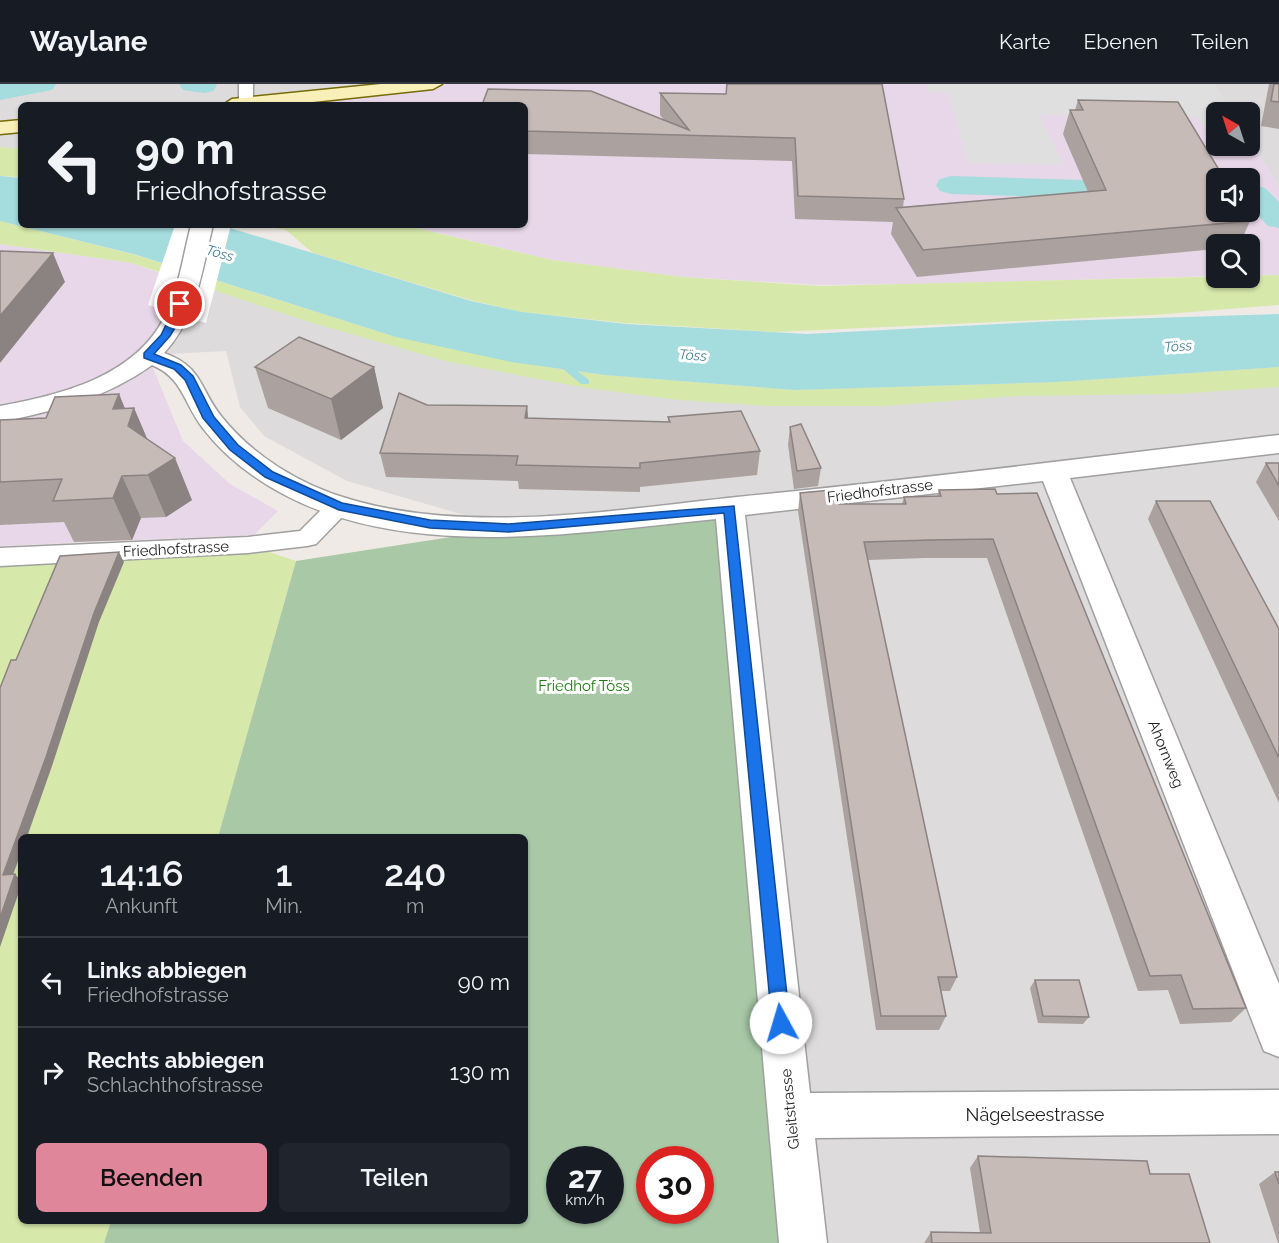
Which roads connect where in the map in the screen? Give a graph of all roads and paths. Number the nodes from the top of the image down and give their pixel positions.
1 (246, 84) edge
2 (433, 84) edge
3 (240, 102) edge
4 (258, 102) edge
5 (18, 126) edge
6 (0, 128) edge
7 (201, 228) edge
8 (148, 355) junction
9 (0, 414) edge
10 (1279, 444) edge
11 (1053, 471) junction
12 (339, 506) junction
13 (730, 508) junction
14 (0, 557) edge
15 (1279, 1036) edge
16 (1279, 1112) edge
17 (791, 1116) junction
18 (803, 1243) edge

1 - 3 lane
2 - 4 main road
5 - 6 main road
7 - 8 street
8 - 9 street
8 - 12 street, Friedhofstrasse
10 - 11 street, Friedhofstrasse
11 - 13 street, Friedhofstrasse
11 - 15 street, Ahornweg
12 - 13 street, Friedhofstrasse
12 - 14 lane, Friedhofstrasse
13 - 17 street, Gleitstrasse
16 - 17 street, Nägelseestrasse
17 - 18 street, Gleitstrasse

